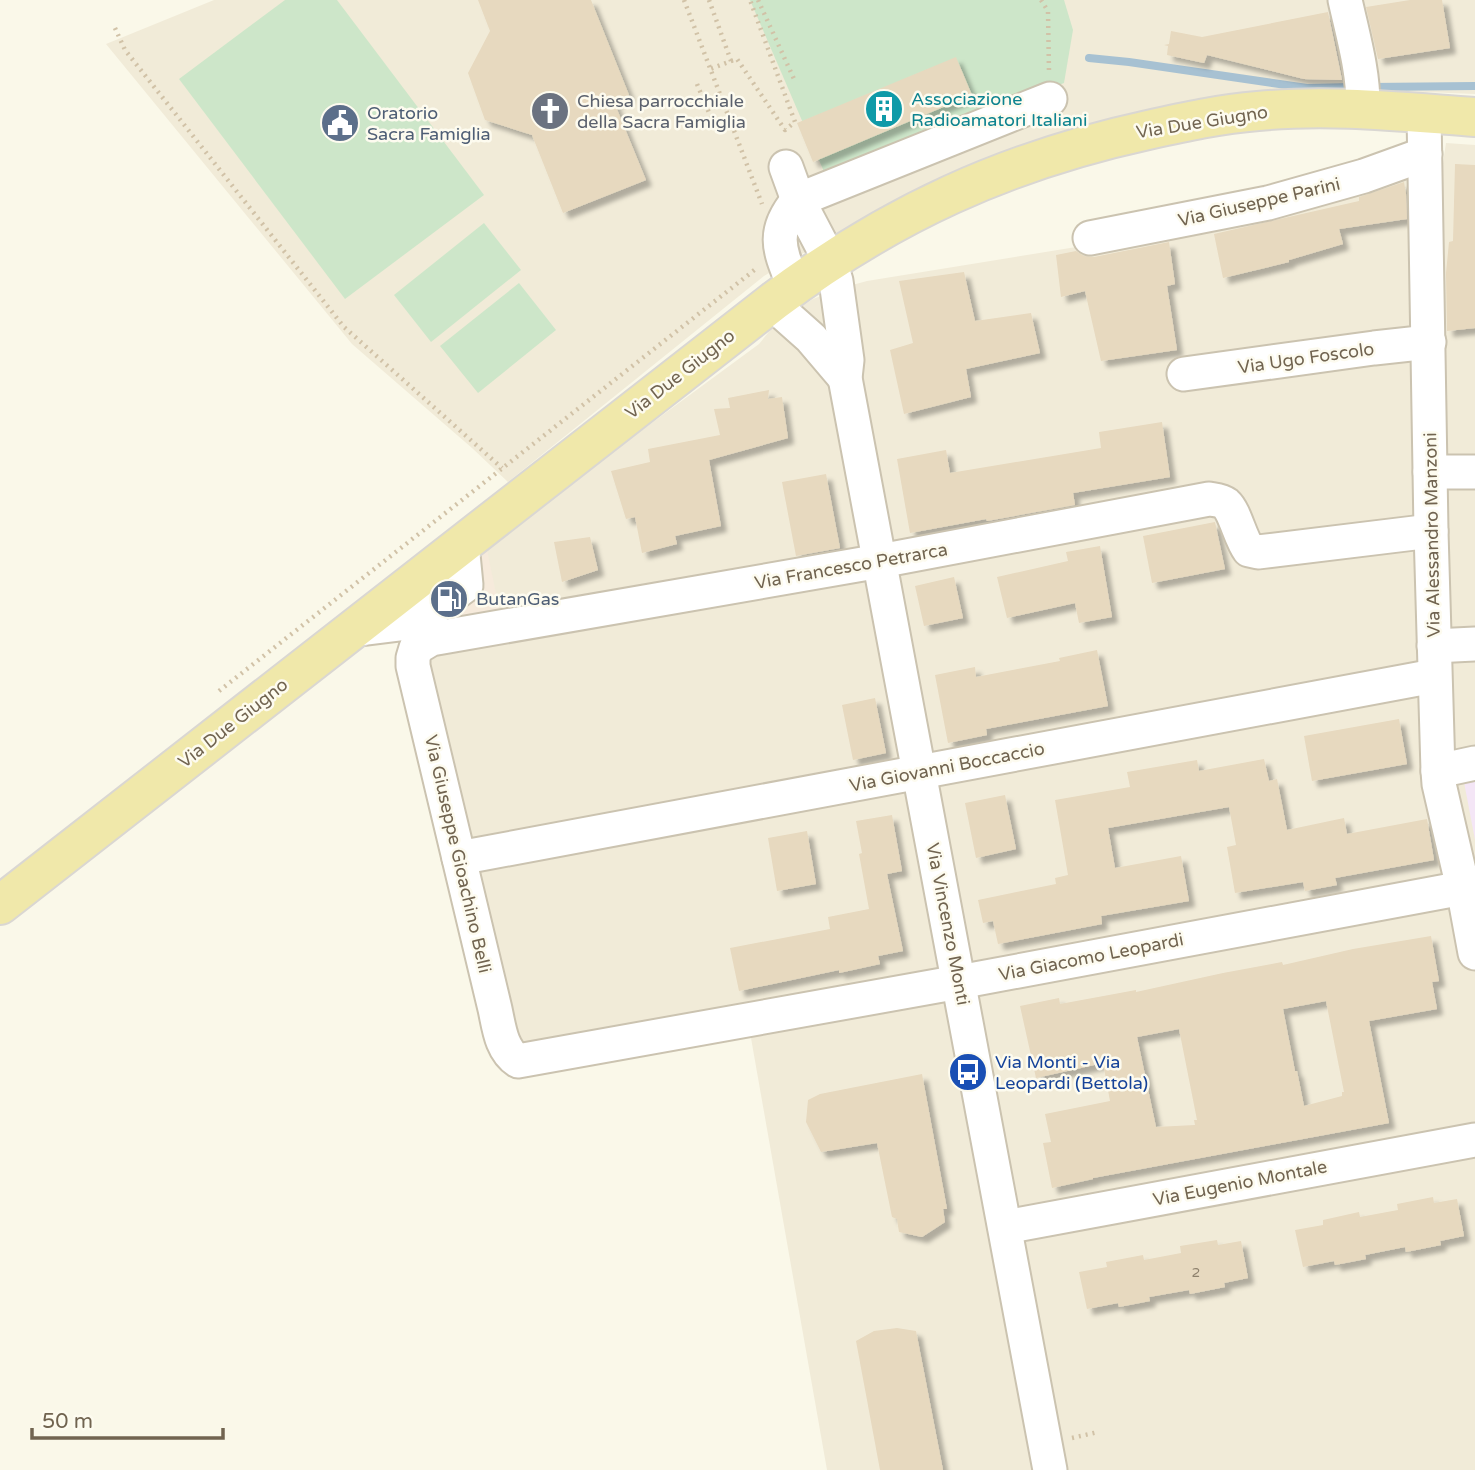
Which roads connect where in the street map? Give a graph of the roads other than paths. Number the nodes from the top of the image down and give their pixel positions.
1 (1345, 0) edge
2 (1362, 93) junction
3 (1050, 99) road end
4 (1424, 114) junction
5 (1475, 117) edge
6 (1425, 154) junction
7 (786, 167) dead end
8 (798, 200) junction
9 (1090, 238) dead end
10 (830, 261) junction
11 (784, 293) junction
12 (1429, 342) junction
13 (1184, 374) dead end
14 (845, 378) junction
15 (1430, 472) junction
16 (1475, 472) edge
17 (1431, 531) junction
18 (880, 561) junction
19 (1475, 644) edge
20 (416, 648) joint
21 (1434, 661) junction
22 (1475, 763) edge
23 (1438, 771) junction
24 (919, 772) junction
25 (459, 858) junction
26 (1463, 888) junction
27 (0, 905) edge
28 (1475, 953) edge
29 (959, 982) junction
30 (514, 1058) joint
31 (1475, 1140) edge
32 (1004, 1227) junction
33 (1050, 1470) edge

1 - 2 street
2 - 4 main road, Via Due Giugno
2 - 10 main road, Via Due Giugno
3 - 8 street
4 - 5 main road, Via Due Giugno
4 - 6 street, Via Alessandro Manzoni
6 - 9 street, Via Giuseppe Parini
6 - 12 street, Via Alessandro Manzoni
7 - 8 street, Via Vincenzo Monti
8 - 10 street, Via Vincenzo Monti
8 - 11 street
10 - 11 main road, Via Due Giugno
10 - 14 street, Via Vincenzo Monti
11 - 14 street, Via Vincenzo Monti
11 - 27 main road, Via Due Giugno
12 - 13 street, Via Ugo Foscolo
12 - 15 street, Via Alessandro Manzoni
14 - 18 street, Via Vincenzo Monti
15 - 16 street
15 - 17 street, Via Alessandro Manzoni
17 - 18 street, Via Francesco Petrarca
17 - 21 street, Via Alessandro Manzoni
18 - 20 street, Via Francesco Petrarca
18 - 24 street, Via Vincenzo Monti
19 - 21 street, Via Giovanni Boccaccio
20 - 25 street, Via Giuseppe Gioachino Belli
21 - 23 street, Via Alessandro Manzoni
21 - 24 street, Via Giovanni Boccaccio
22 - 23 street
23 - 26 street, Via Alessandro Manzoni
24 - 25 street, Via Giovanni Boccaccio
24 - 29 street, Via Vincenzo Monti
25 - 30 street, Via Giuseppe Gioachino Belli
26 - 28 street, Via Alessandro Manzoni
26 - 29 street, Via Giacomo Leopardi
29 - 30 street, Via Giacomo Leopardi
29 - 32 street, Via Vincenzo Monti
31 - 32 street, Via Eugenio Montale
32 - 33 street, Via Vincenzo Monti

